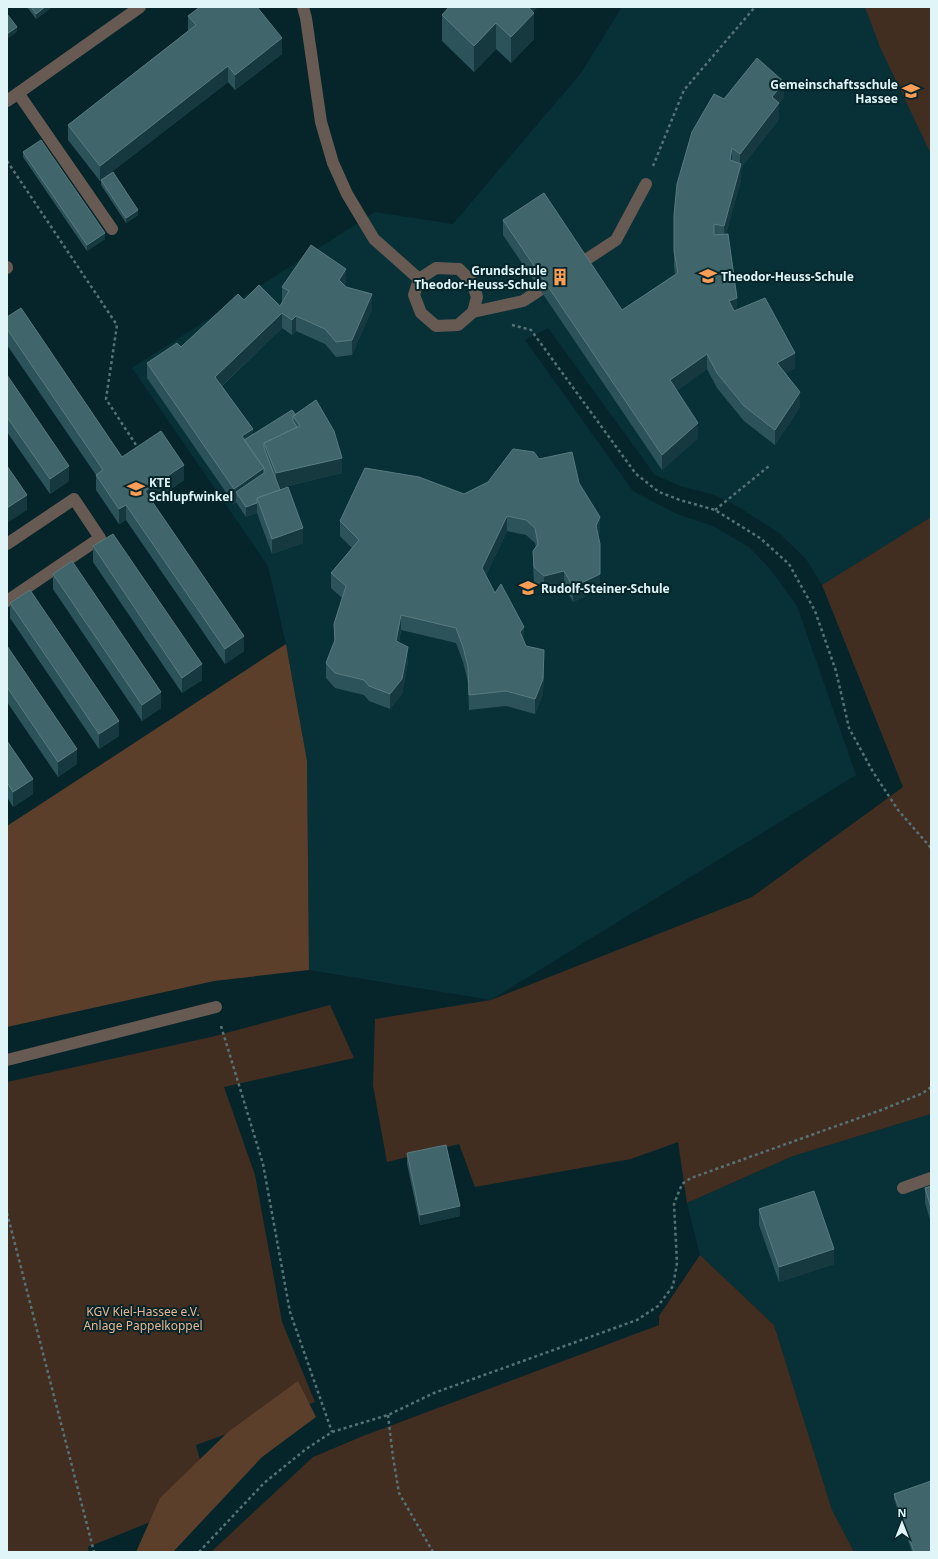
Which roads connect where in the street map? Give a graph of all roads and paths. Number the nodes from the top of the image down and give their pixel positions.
1 (140, 7) edge
2 (303, 7) edge
3 (755, 7) edge
4 (18, 93) junction
5 (7, 101) edge
6 (7, 161) edge
7 (646, 184) joint
8 (112, 228) dead end
9 (581, 263) edge
10 (419, 279) junction
11 (540, 290) edge
12 (473, 312) junction
13 (509, 324) dead end
14 (138, 448) edge
15 (769, 466) dead end
16 (716, 510) junction
17 (7, 544) edge
18 (7, 601) edge
19 (931, 848) edge
20 (216, 1007) joint
21 (7, 1060) edge
22 (931, 1087) edge
23 (931, 1178) edge
24 (903, 1188) dead end
25 (7, 1213) edge
26 (388, 1415) junction
27 (332, 1432) junction
28 (94, 1552) edge
29 (199, 1552) edge
30 (433, 1552) edge

1 - 4 street
2 - 10 street
3 - 7 path
4 - 5 street
4 - 8 street
6 - 14 path
7 - 9 street
10 - 12 street
10 - 12 street
11 - 12 street
13 - 16 path
15 - 16 path
16 - 19 path
17 - 18 street
20 - 21 street
20 - 27 path
22 - 26 path
23 - 24 street
25 - 28 path
26 - 27 path
26 - 30 path
27 - 29 path

